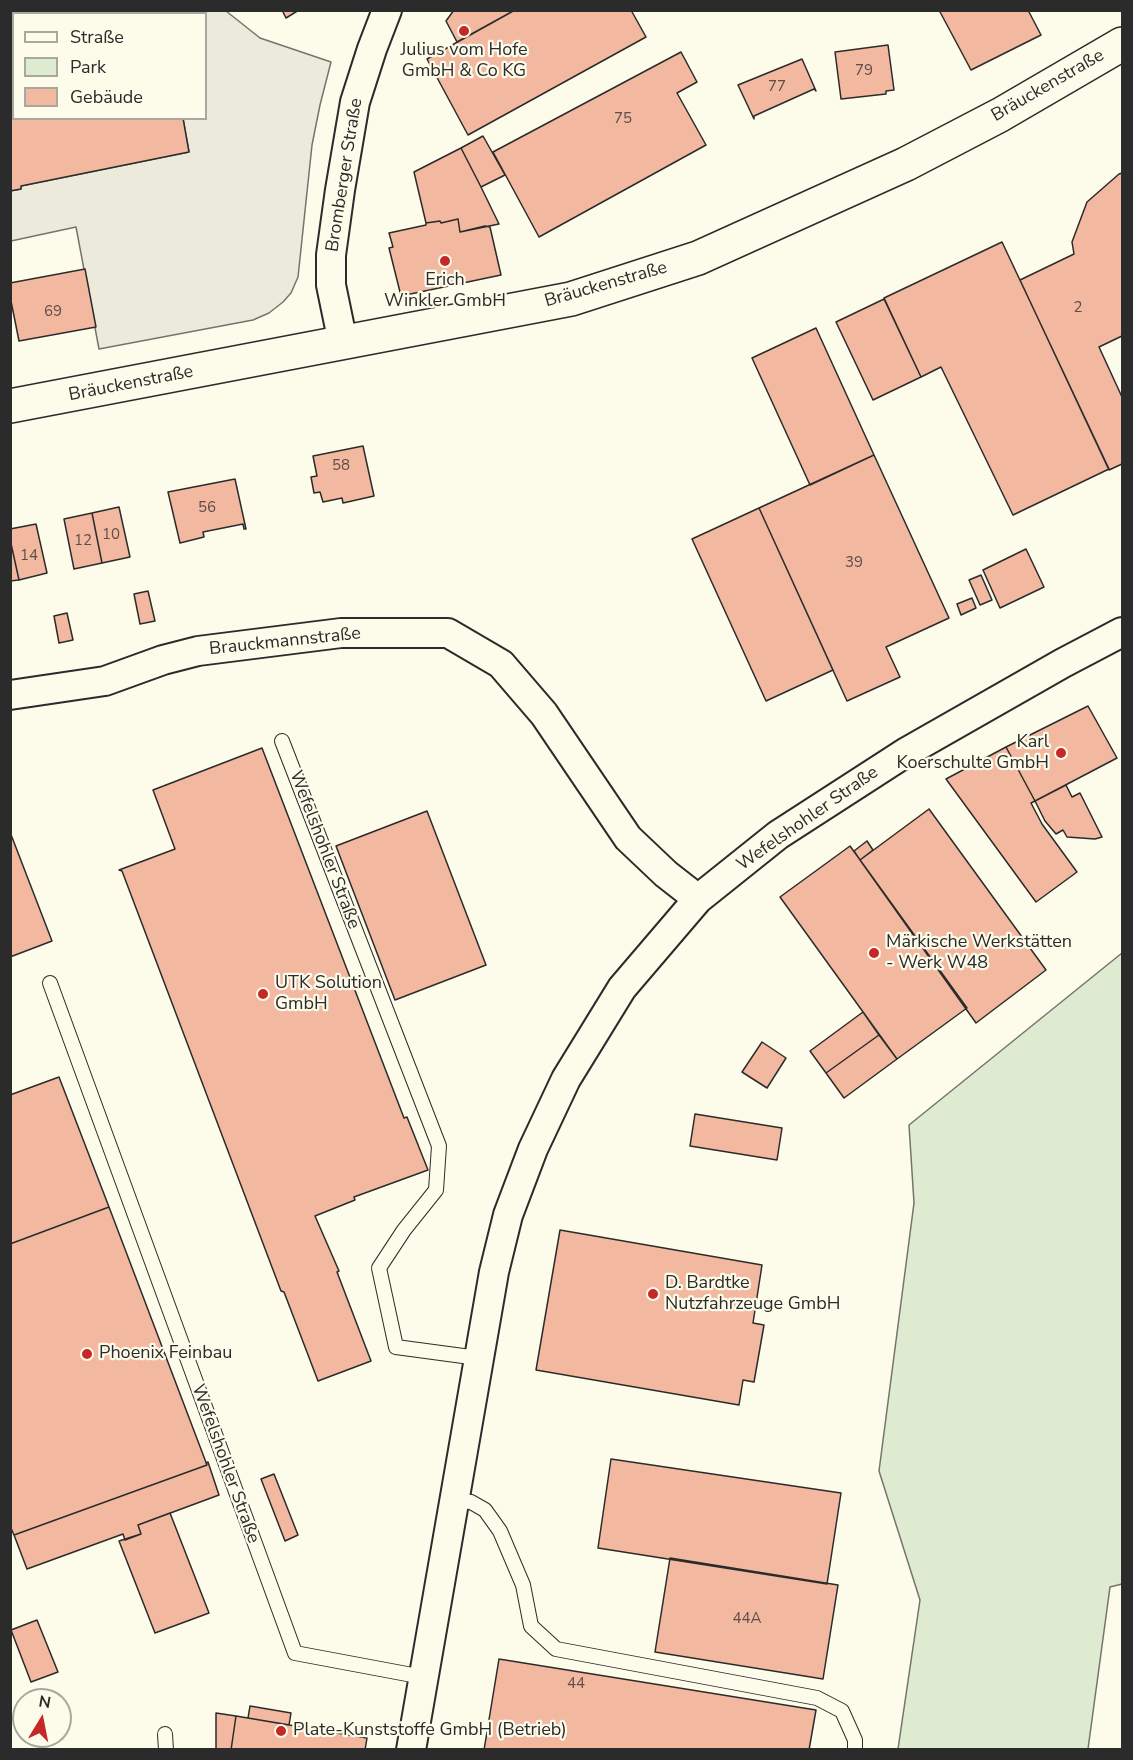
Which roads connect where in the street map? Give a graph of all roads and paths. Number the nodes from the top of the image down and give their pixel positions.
1 (387, 10) edge
2 (1122, 44) edge
3 (343, 344) junction
4 (10, 406) edge
5 (1122, 632) edge
6 (10, 695) edge
7 (282, 741) dead end
8 (698, 899) junction
9 (50, 983) dead end
10 (478, 1358) junction
11 (454, 1501) junction
12 (423, 1677) junction
13 (165, 1734) dead end
14 (166, 1749) edge
15 (411, 1749) edge
16 (855, 1749) edge

1 - 3 street, Bromberger Straße
2 - 3 main road, Bräuckenstraße
3 - 4 main road, Bräuckenstraße
5 - 8 street, Wefelshohler Straße
6 - 8 street, Brauckmannstraße
7 - 10 lane, Wefelshohler Straße
8 - 10 street, Wefelshohler Straße
9 - 12 lane, Wefelshohler Straße
10 - 11 street, Wefelshohler Straße
11 - 12 street, Wefelshohler Straße
11 - 16 lane
12 - 15 street, Wefelshohler Straße
13 - 14 lane

